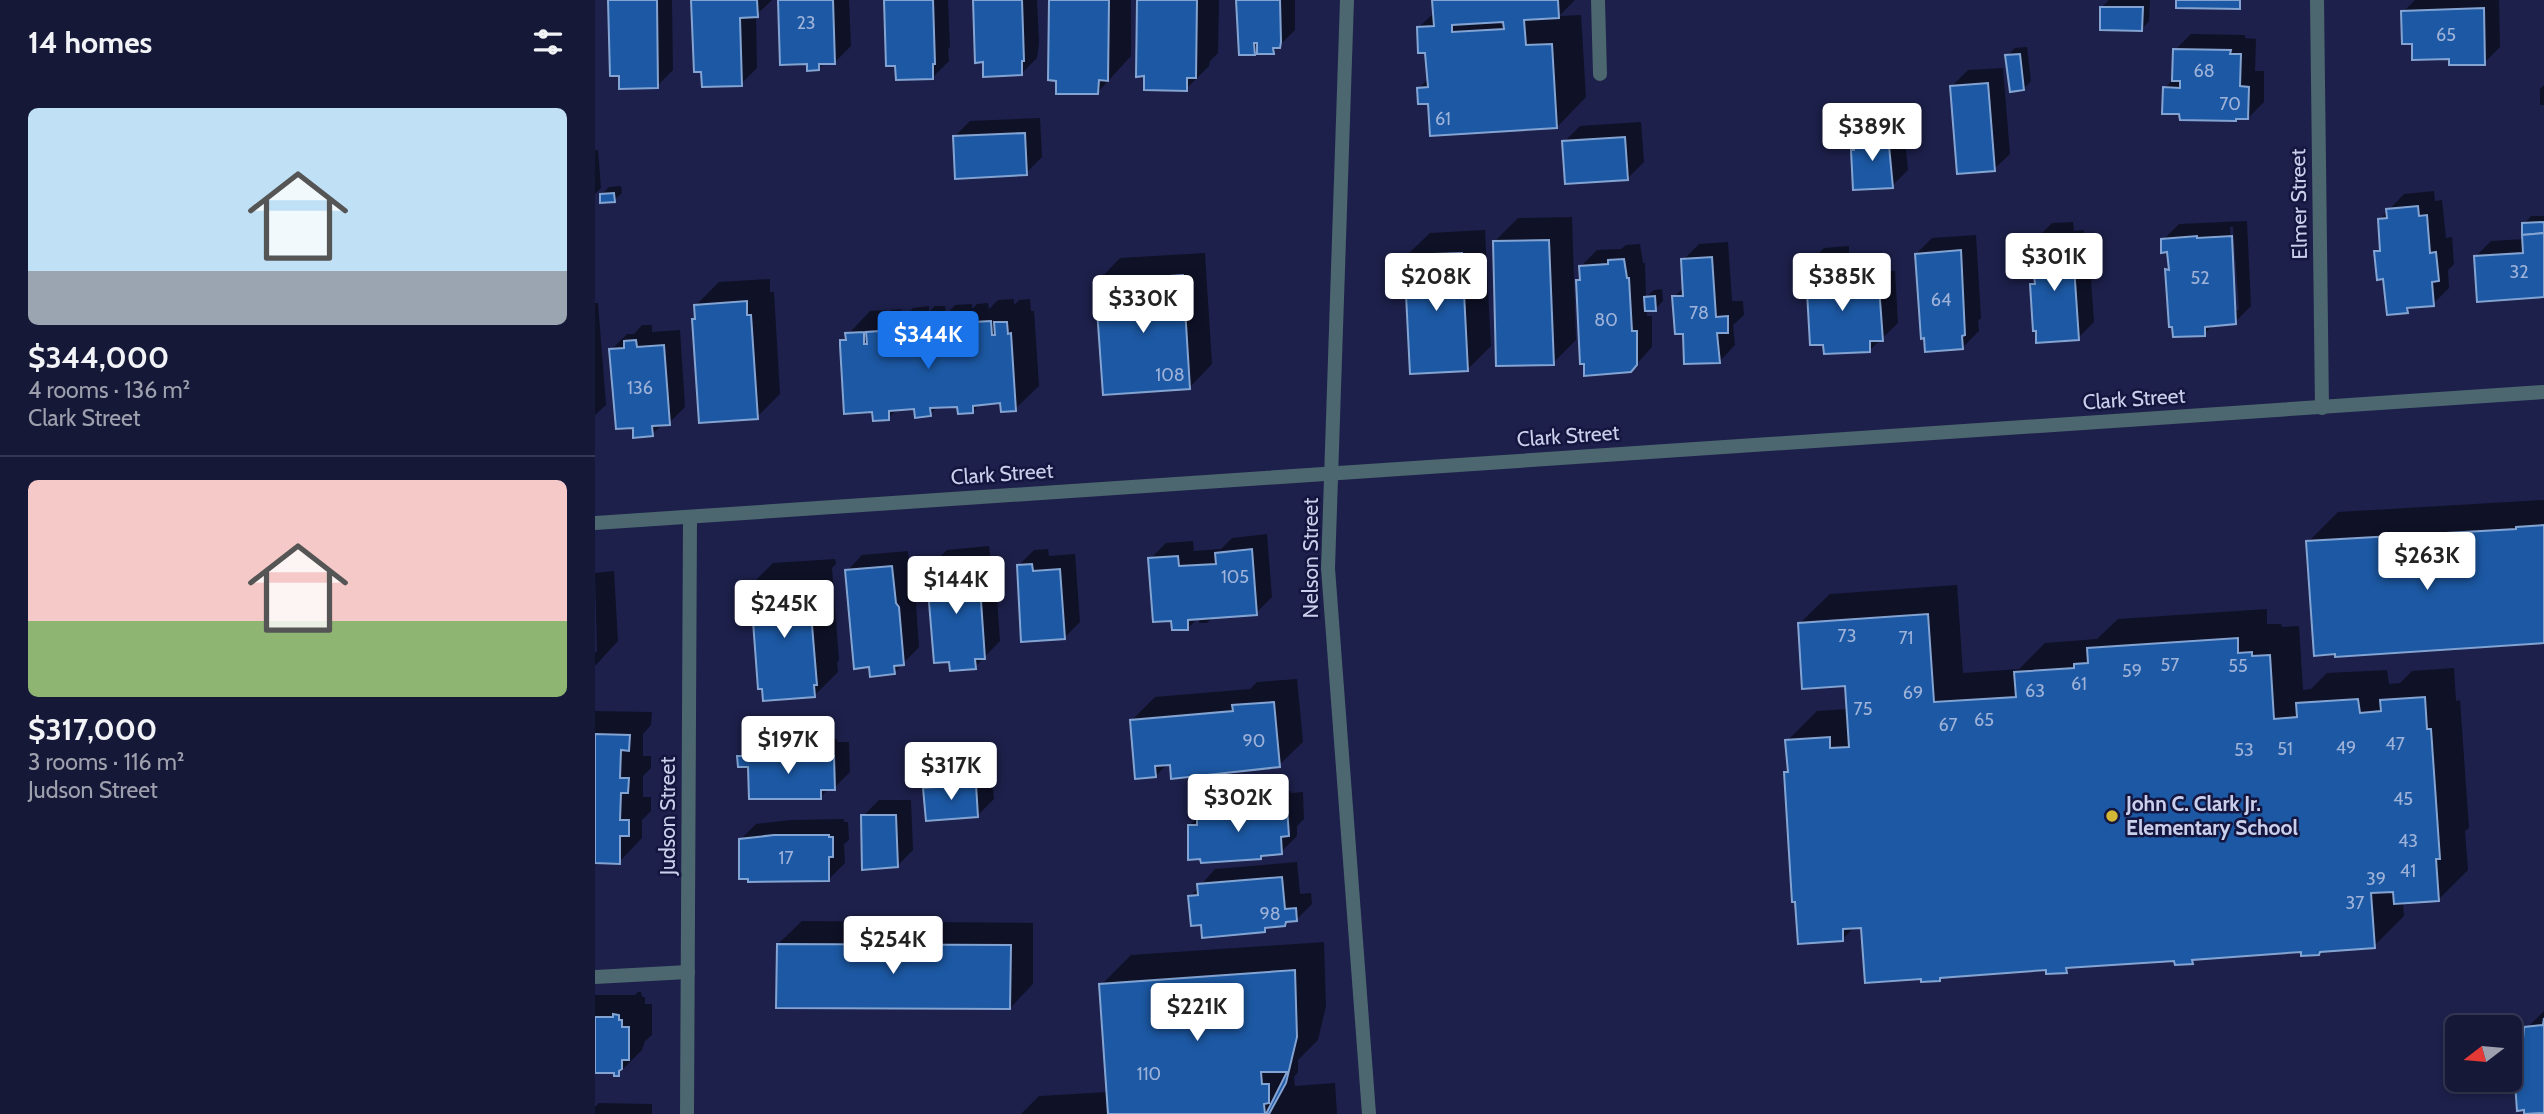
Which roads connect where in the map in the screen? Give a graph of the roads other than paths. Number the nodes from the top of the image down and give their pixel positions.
1 (1347, 0) edge
2 (1598, 0) edge
3 (2317, 0) edge
4 (1600, 74) dead end
5 (2544, 392) edge
6 (2322, 408) junction
7 (1332, 472) junction
8 (691, 518) junction
9 (595, 523) edge
10 (688, 972) junction
11 (595, 977) edge
12 (687, 1114) edge
13 (1369, 1114) edge

1 - 7 street, Nelson Street
2 - 4 street
3 - 6 street, Elmer Street
5 - 6 street, Clark Street
6 - 7 street, Clark Street
7 - 8 street, Clark Street
7 - 13 street, Nelson Street
8 - 9 street, Clark Street
8 - 10 street, Judson Street
10 - 11 street
10 - 12 street, Judson Street

